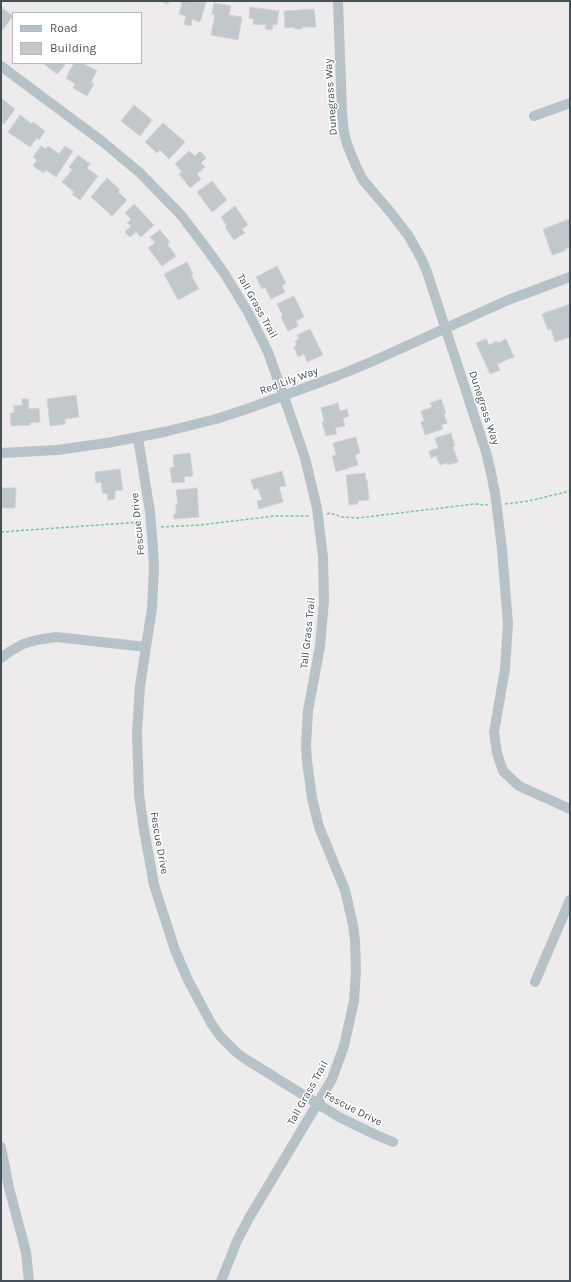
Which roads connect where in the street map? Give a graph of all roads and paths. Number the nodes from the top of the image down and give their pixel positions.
1 (338, 1) edge
2 (1, 66) edge
3 (570, 103) edge
4 (534, 116) dead end
5 (570, 278) edge
6 (446, 328) junction
7 (284, 395) junction
8 (138, 438) junction
9 (1, 453) edge
10 (570, 491) edge
11 (496, 505) junction
12 (318, 515) junction
13 (151, 524) junction
14 (1, 532) edge
15 (146, 647) junction
16 (1, 658) edge
17 (570, 809) edge
18 (570, 900) edge
19 (535, 982) dead end
20 (317, 1105) junction
21 (393, 1142) dead end
22 (1, 1146) edge
23 (29, 1281) edge
24 (221, 1281) edge

1 - 6 street, Dunegrass Way
2 - 7 street, Tall Grass Trail
3 - 4 street
5 - 6 street, Red Lily Way
6 - 7 street, Red Lily Way
6 - 11 street, Dunegrass Way
7 - 8 street, Red Lily Way
7 - 12 street, Tall Grass Trail
8 - 9 street, Red Lily Way
8 - 13 street, Fescue Drive
10 - 11 path
11 - 12 path
11 - 17 street, Dunegrass Way
12 - 13 path
12 - 20 street, Tall Grass Trail
13 - 14 path
13 - 15 street, Fescue Drive
15 - 16 street
15 - 20 street, Fescue Drive
18 - 19 street
20 - 21 street, Fescue Drive
20 - 24 street, Tall Grass Trail
22 - 23 street

